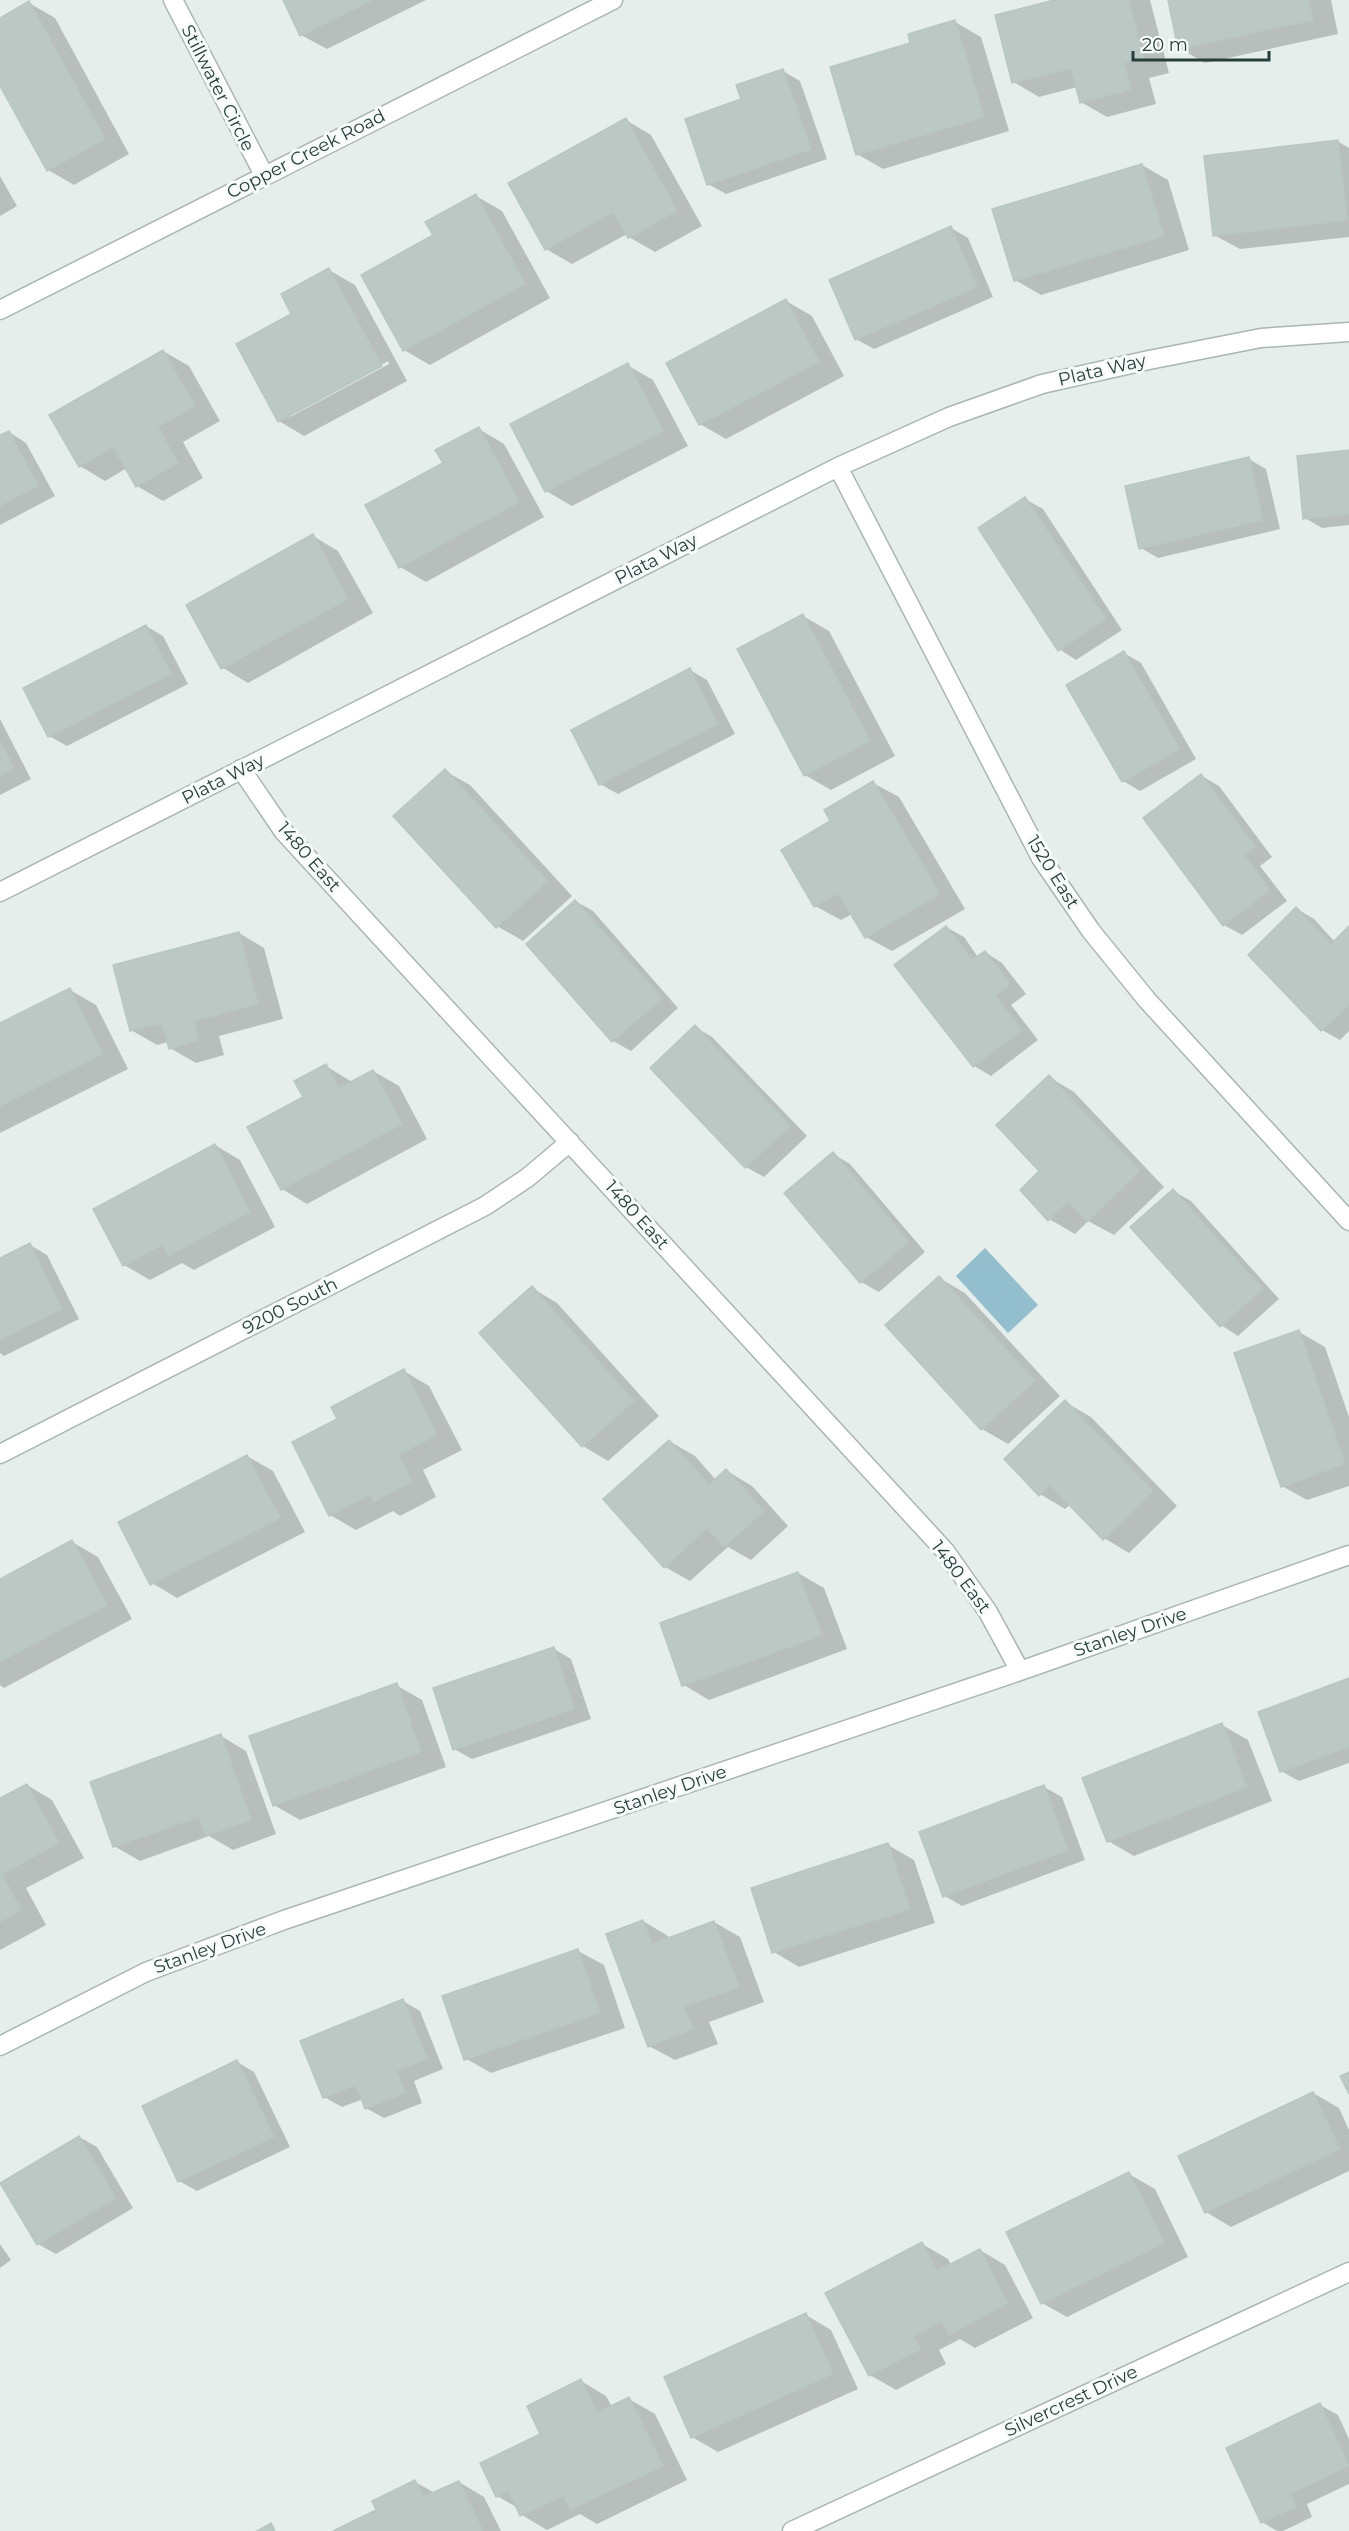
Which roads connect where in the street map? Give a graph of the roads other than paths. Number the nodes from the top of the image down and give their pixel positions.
1 (173, 0) edge
2 (613, 0) edge
3 (264, 175) junction
4 (0, 310) edge
5 (1349, 332) edge
6 (838, 467) junction
7 (241, 769) junction
8 (0, 892) edge
9 (570, 1142) junction
10 (1349, 1221) edge
11 (0, 1454) edge
12 (1349, 1555) edge
13 (1020, 1671) junction
14 (0, 2046) edge
15 (1349, 2272) edge
16 (792, 2531) edge

1 - 3 street, Stillwater Circle
2 - 3 street, Copper Creek Road
3 - 4 street, Copper Creek Road
5 - 6 street, Plata Way
6 - 7 street, Plata Way
6 - 10 street, 1520 East
7 - 8 street, Plata Way
7 - 9 street, 1480 East
9 - 11 street, 9200 South
9 - 13 street, 1480 East
12 - 13 street, Stanley Drive
13 - 14 street, Stanley Drive
15 - 16 street, Silvercrest Drive

